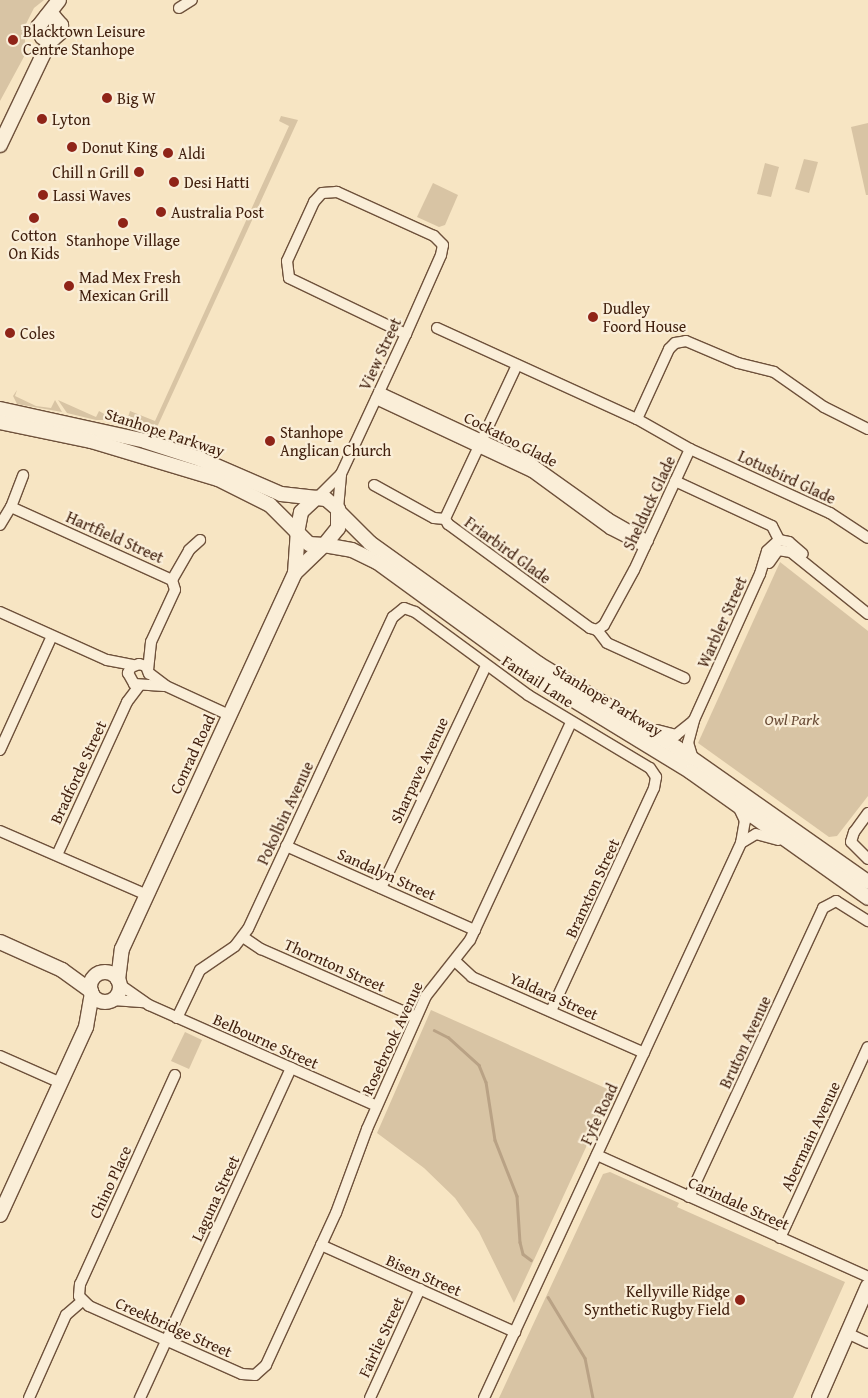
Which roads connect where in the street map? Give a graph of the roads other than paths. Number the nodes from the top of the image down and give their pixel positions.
1 (59, 0) edge
2 (64, 0) edge
3 (192, 0) edge
4 (178, 8) dead end
5 (53, 19) junction
6 (45, 37) junction
7 (0, 130) edge
8 (0, 145) edge
9 (437, 328) dead end
10 (406, 334) junction
11 (517, 365) junction
12 (377, 396) junction
13 (0, 408) edge
14 (637, 419) junction
15 (0, 422) edge
16 (868, 429) edge
17 (481, 444) junction
18 (690, 449) junction
19 (342, 474) junction
20 (23, 475) dead end
21 (675, 481) junction
22 (374, 485) dead end
23 (316, 498) junction
24 (11, 507) junction
25 (338, 510) junction
26 (444, 518) junction
27 (0, 525) edge
28 (297, 533) junction
29 (868, 538) edge
30 (200, 540) dead end
31 (779, 540) junction
32 (646, 544) junction
33 (324, 546) junction
34 (808, 564) junction
35 (295, 573) junction
36 (760, 574) junction
37 (172, 580) junction
38 (404, 608) joint
39 (0, 612) edge
40 (868, 614) edge
41 (597, 630) junction
42 (52, 636) junction
43 (151, 642) junction
44 (107, 660) junction
45 (134, 664) junction
46 (486, 666) junction
47 (148, 671) junction
48 (129, 678) junction
49 (684, 678) dead end
50 (142, 684) junction
51 (166, 686) junction
52 (127, 702) junction
53 (618, 712) junction
54 (229, 715) junction
55 (694, 720) junction
56 (572, 722) junction
57 (0, 750) edge
58 (693, 758) junction
59 (656, 777) joint
60 (734, 803) junction
61 (868, 813) edge
62 (0, 831) edge
63 (741, 843) junction
64 (286, 846) junction
65 (57, 855) junction
66 (868, 859) edge
67 (816, 860) junction
68 (868, 882) edge
69 (381, 888) junction
70 (147, 895) junction
71 (868, 898) edge
72 (868, 921) edge
73 (475, 930) junction
74 (243, 937) junction
75 (0, 942) edge
76 (122, 948) junction
77 (455, 961) junction
78 (62, 970) junction
79 (100, 974) junction
80 (119, 982) junction
81 (91, 993) junction
82 (111, 1001) junction
83 (144, 1002) junction
84 (551, 1011) junction
85 (416, 1017) junction
86 (177, 1018) junction
87 (86, 1027) junction
88 (868, 1047) edge
89 (644, 1053) junction
90 (0, 1056) edge
91 (291, 1068) junction
92 (175, 1076) dead end
93 (61, 1083) junction
94 (377, 1106) junction
95 (597, 1155) junction
96 (690, 1197) junction
97 (0, 1216) edge
98 (780, 1238) junction
99 (321, 1245) junction
100 (868, 1277) edge
101 (868, 1286) edge
102 (420, 1289) junction
103 (82, 1301) junction
104 (515, 1332) junction
105 (847, 1333) junction
106 (166, 1340) junction
107 (868, 1342) edge
108 (255, 1375) joint
109 (29, 1398) edge
110 (140, 1398) edge
111 (370, 1398) edge
112 (484, 1398) edge
113 (819, 1398) edge

1 - 5 main road
2 - 5 main road
3 - 4 street
5 - 6 main road
5 - 6 main road
6 - 7 main road
6 - 8 main road
9 - 11 street, Shelduck Glade
10 - 10 street, View Street
10 - 12 street, View Street
11 - 14 street, Shelduck Glade
11 - 17 street, Friarbird Glade
12 - 17 street, Cockatoo Glade
12 - 19 street, View Street
13 - 23 main road, Stanhope Parkway
14 - 16 street
14 - 18 street, Shelduck Glade
15 - 28 main road, Stanhope Parkway
17 - 26 street, Friarbird Glade
17 - 32 street, Cockatoo Glade
18 - 21 street, Shelduck Glade
18 - 29 street, Lotusbird Glade
19 - 23 street, View Street
19 - 25 street, View Street
20 - 24 street
21 - 31 street
21 - 32 street, Shelduck Glade
22 - 26 street
23 - 25 main road
23 - 28 main road
24 - 27 street
24 - 37 street, Hartfield Street
25 - 33 main road
25 - 53 main road, Stanhope Parkway
26 - 41 street, Friarbird Glade
28 - 33 main road
28 - 35 main road, Conrad Road
30 - 37 street
31 - 34 street
31 - 36 street, Warbler Street
32 - 41 street, Shelduck Glade
33 - 35 main road, Conrad Road
33 - 60 main road, Stanhope Parkway
34 - 36 street
34 - 40 street
35 - 54 main road, Conrad Road
36 - 55 street, Warbler Street
37 - 43 street, Hartfield Street
38 - 46 street, Fantail Lane
38 - 64 street, Pokolbin Avenue
39 - 42 street
41 - 49 street, Friarbird Glade
42 - 44 street
42 - 57 street
43 - 45 street, Hartfield Street
43 - 47 street, Hartfield Street
44 - 45 street
44 - 48 street
45 - 47 street
45 - 48 street, Hartfield Street
46 - 56 street, Fantail Lane
46 - 69 street, Sharpave Avenue
47 - 50 street, Hartfield Street
47 - 51 street
48 - 50 street
48 - 52 street, Bradforde Street
50 - 51 street
50 - 52 street, Bradforde Street
51 - 54 street
52 - 65 street, Bradforde Street
53 - 55 street, Warbler Street
53 - 58 main road, Stanhope Parkway
54 - 70 main road, Conrad Road
55 - 58 street, Warbler Street
56 - 59 street, Fantail Lane
56 - 73 street, Rosebrook Avenue
58 - 68 main road, Stanhope Parkway
59 - 84 street, Branxton Street
60 - 63 street, Fyfe Road
60 - 67 main road, Stanhope Parkway
61 - 66 street
62 - 65 street
63 - 67 street
63 - 89 street, Fyfe Road
64 - 69 street, Sandalyn Street
64 - 74 street, Pokolbin Avenue
65 - 70 street
67 - 71 main road, Stanhope Parkway
69 - 73 street, Sandalyn Street
70 - 76 main road, Conrad Road
72 - 96 street, Bruton Avenue
73 - 77 street, Rosebrook Avenue
74 - 85 street, Thornton Street
74 - 86 street, Pokolbin Avenue
75 - 78 main road
76 - 79 main road, Conrad Road
76 - 80 main road, Conrad Road
77 - 84 street, Yaldara Street
77 - 85 street, Rosebrook Avenue
78 - 79 main road
78 - 81 main road
79 - 80 main road
79 - 81 main road
80 - 82 main road
80 - 83 street, Belbourne Street
81 - 82 main road
81 - 87 main road
82 - 83 street, Belbourne Street
82 - 87 main road
83 - 86 street, Belbourne Street
84 - 89 street, Yaldara Street
85 - 94 street, Rosebrook Avenue
86 - 91 street, Belbourne Street
87 - 93 main road
88 - 98 street, Abermain Avenue
89 - 95 street, Fyfe Road
90 - 93 street
91 - 94 street, Belbourne Street
91 - 106 street, Laguna Street
92 - 103 street, Chino Place
93 - 97 main road
94 - 99 street, Rosebrook Avenue
95 - 96 street, Carindale Street
95 - 104 street, Fyfe Road
96 - 98 street, Carindale Street
98 - 100 street, Carindale Street
99 - 102 street, Bisen Street
99 - 108 street, Rosebrook Avenue
101 - 105 main road
102 - 104 street, Bisen Street
102 - 111 street, Fairlie Street
103 - 106 street, Creekbridge Street
103 - 109 street
104 - 112 street, Fyfe Road
105 - 107 street
105 - 113 main road
106 - 108 street, Creekbridge Street
106 - 110 street, Laguna Street

